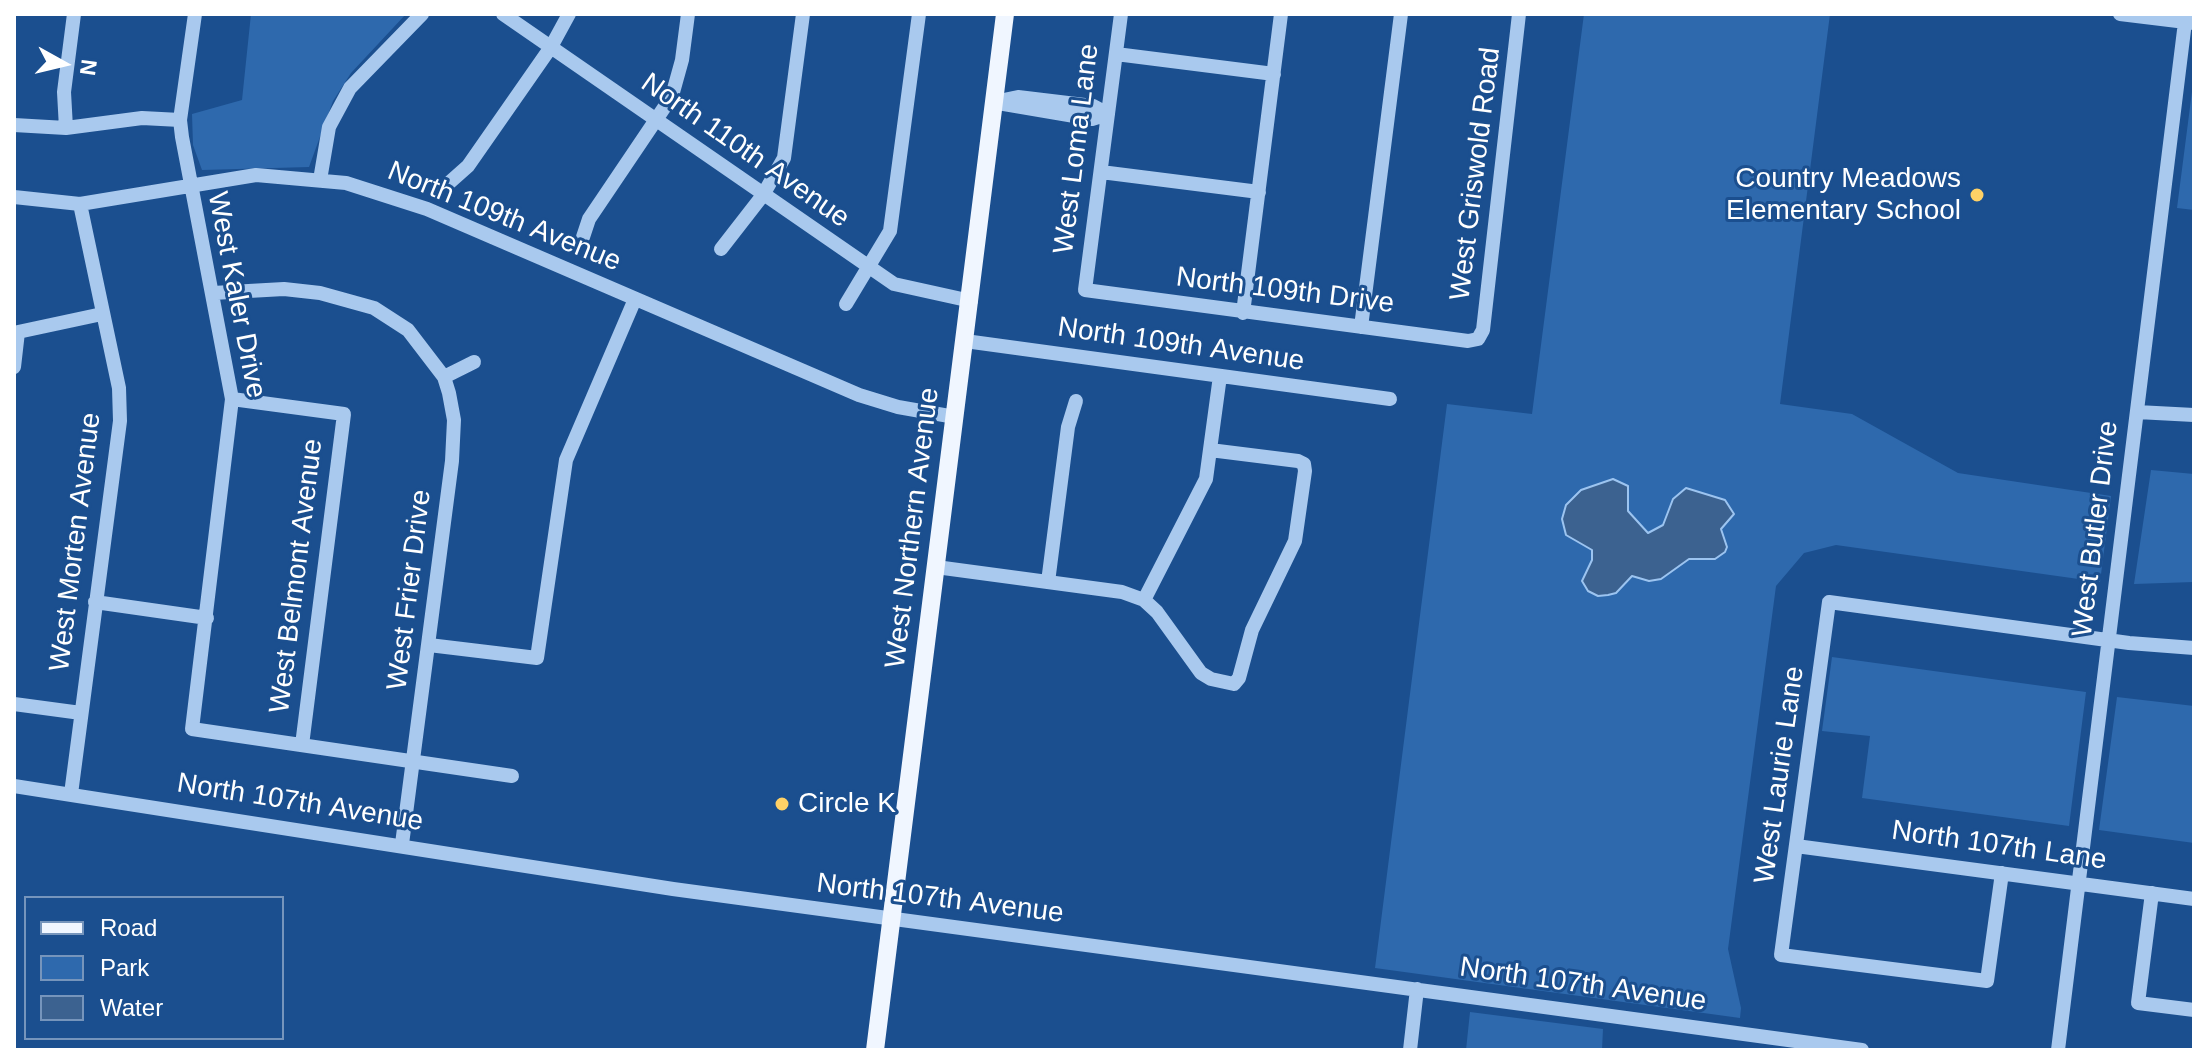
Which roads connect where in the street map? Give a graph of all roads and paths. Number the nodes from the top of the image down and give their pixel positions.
1 (74, 14) edge
2 (195, 14) edge
3 (422, 14) edge
4 (503, 14) edge
5 (569, 14) edge
6 (688, 14) edge
7 (803, 14) edge
8 (919, 14) edge
9 (1005, 14) edge
10 (1121, 14) edge
11 (1281, 14) edge
12 (1401, 14) edge
13 (1519, 14) edge
14 (2120, 14) edge
15 (2188, 20) edge
16 (551, 47) junction
17 (1116, 54) junction
18 (1274, 74) junction
19 (994, 102) junction
20 (1108, 114) junction
21 (180, 120) junction
22 (656, 121) junction
23 (14, 125) edge
24 (66, 128) junction
25 (1101, 172) junction
26 (320, 180) junction
27 (450, 182) dead end
28 (189, 183) junction
29 (1259, 192) junction
30 (763, 195) junction
31 (14, 197) edge
32 (80, 204) junction
33 (583, 237) dead end
34 (721, 249) dead end
35 (870, 269) junction
36 (1085, 290) joint
37 (213, 293) junction
38 (635, 299) junction
39 (971, 301) junction
40 (846, 304) dead end
41 (1243, 313) junction
42 (102, 314) junction
43 (1361, 327) junction
44 (1478, 339) joint
45 (965, 341) junction
46 (474, 362) dead end
47 (14, 367) edge
48 (1220, 376) junction
49 (444, 377) junction
50 (232, 399) junction
51 (1390, 399) dead end
52 (1076, 401) dead end
53 (2137, 412) junction
54 (2194, 415) edge
55 (955, 417) junction
56 (1210, 450) junction
57 (936, 567) junction
58 (1048, 582) junction
59 (1144, 600) junction
60 (95, 602) junction
61 (207, 618) junction
62 (2108, 640) junction
63 (429, 645) junction
64 (2194, 648) edge
65 (14, 704) edge
66 (81, 713) junction
67 (302, 745) junction
68 (414, 762) junction
69 (512, 776) dead end
70 (14, 786) edge
71 (71, 794) junction
72 (402, 844) junction
73 (1796, 846) junction
74 (2002, 873) junction
75 (2079, 883) junction
76 (2152, 893) junction
77 (2194, 899) edge
78 (891, 919) junction
79 (1417, 989) junction
80 (2194, 1010) edge
81 (875, 1050) edge
82 (1410, 1050) edge
83 (1862, 1050) edge
84 (2058, 1050) edge

1 - 24 street
2 - 21 street, West Kaler Drive
3 - 26 street
4 - 16 street, North 110th Avenue
5 - 16 street
6 - 22 street
7 - 30 street
8 - 35 street
9 - 19 main road, West Northern Avenue
10 - 17 street, West Loma Lane
11 - 18 street
12 - 43 street
13 - 44 street, West Griswold Road
14 - 15 street
15 - 53 street, West Butler Drive
16 - 22 street, North 110th Avenue
16 - 27 street
17 - 18 street
17 - 20 street, West Loma Lane
18 - 29 street
19 - 20 street
19 - 39 main road, West Northern Avenue
20 - 25 street, West Loma Lane
21 - 24 street
21 - 28 street, West Kaler Drive
22 - 30 street, North 110th Avenue
22 - 33 street
23 - 24 street
25 - 29 street
25 - 36 street, West Loma Lane
26 - 28 street, North 109th Avenue
26 - 38 street, North 109th Avenue
28 - 32 street, North 109th Avenue
28 - 37 street, West Kaler Drive
29 - 41 street
30 - 34 street
30 - 35 street, North 110th Avenue
31 - 32 street, North 109th Avenue
32 - 42 street, West Morten Avenue
35 - 39 street, North 110th Avenue
35 - 40 street
36 - 41 street, North 109th Drive
37 - 49 street
37 - 50 street, West Kaler Drive
38 - 55 street, North 109th Avenue
38 - 63 street
39 - 45 main road, West Northern Avenue
41 - 43 street, North 109th Drive
42 - 47 street
42 - 60 street, West Morten Avenue
43 - 44 street, North 109th Drive
45 - 48 street, North 109th Avenue
45 - 55 main road, West Northern Avenue
46 - 49 street
48 - 51 street, North 109th Avenue
48 - 56 street
49 - 63 street, West Frier Drive
50 - 61 street, West Kaler Drive
50 - 67 street, West Belmont Avenue
52 - 58 street
53 - 54 street
53 - 62 street, West Butler Drive
55 - 57 main road, West Northern Avenue
56 - 59 street
56 - 59 street
57 - 58 street
57 - 78 main road, West Northern Avenue
58 - 59 street
60 - 61 street
60 - 66 street, West Morten Avenue
61 - 67 street, West Kaler Drive
62 - 64 street
62 - 73 street, West Laurie Lane
62 - 75 street, West Butler Drive
63 - 68 street, West Frier Drive
65 - 66 street
66 - 71 street, West Morten Avenue
67 - 68 street
68 - 69 street
68 - 72 street, West Frier Drive
70 - 71 street, North 107th Avenue
71 - 72 street, North 107th Avenue
72 - 78 street, North 107th Avenue
73 - 74 street, North 107th Lane
73 - 74 street, West Laurie Lane
74 - 75 street, North 107th Lane
75 - 76 street, North 107th Lane
75 - 84 street, West Butler Drive
76 - 77 street, North 107th Lane
76 - 80 street
78 - 79 street, North 107th Avenue
78 - 81 main road, West Northern Avenue
79 - 82 street
79 - 83 street, North 107th Avenue

